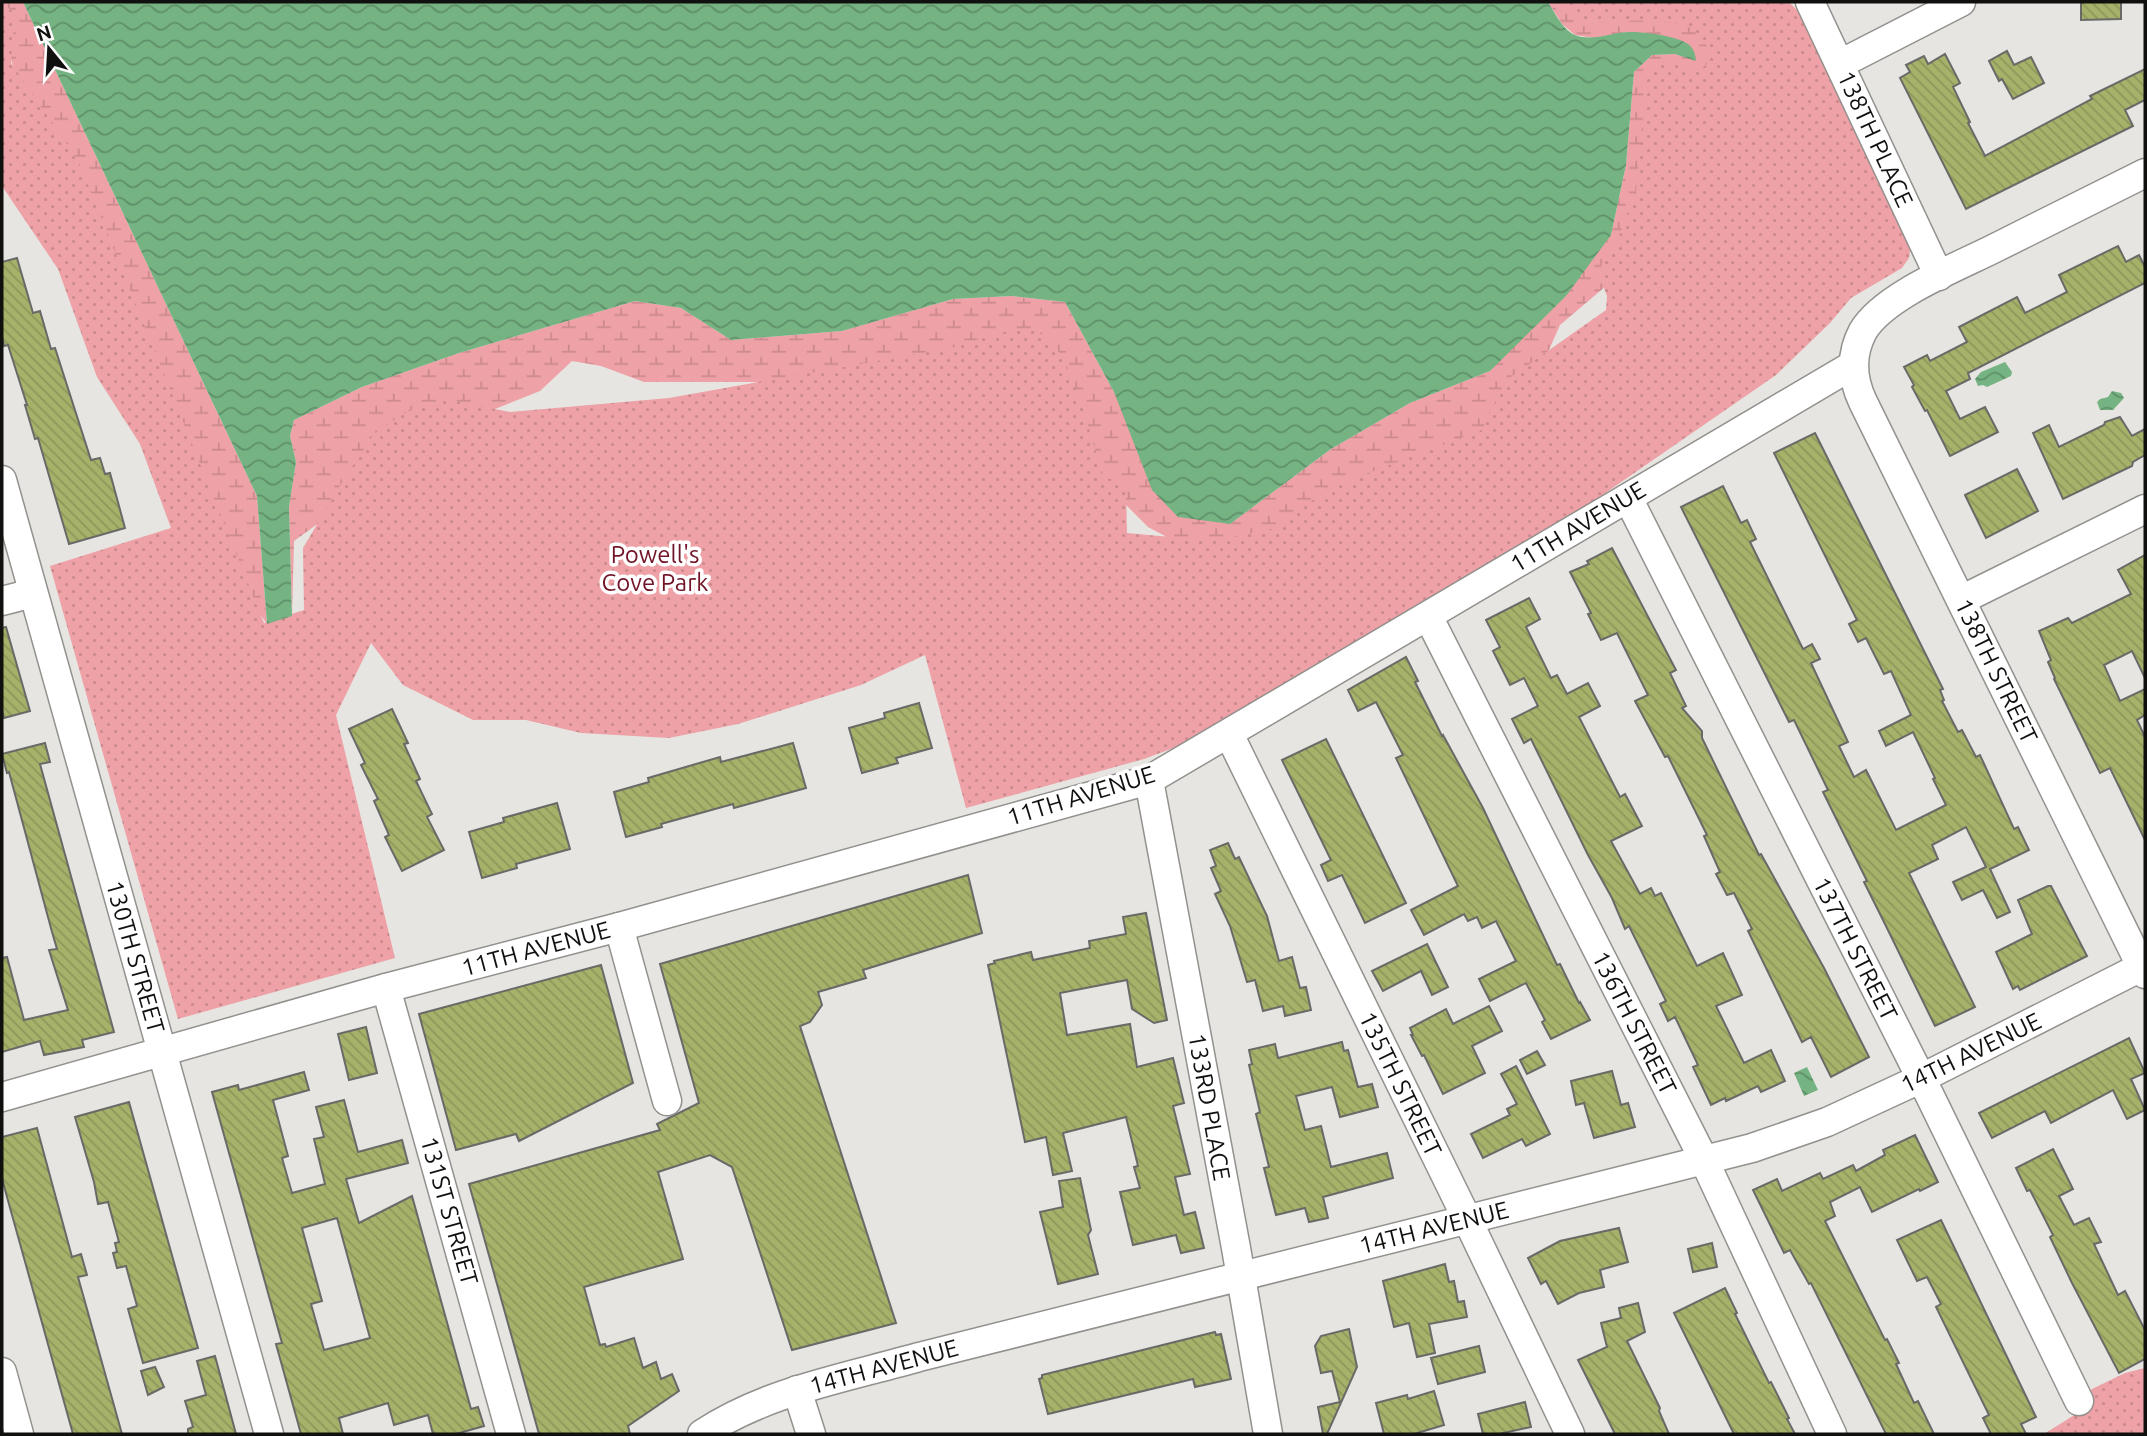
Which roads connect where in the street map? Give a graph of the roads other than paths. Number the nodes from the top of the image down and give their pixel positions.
1 (1810, 2) edge
2 (1961, 2) edge
3 (1840, 64) junction
4 (2145, 173) edge
5 (1939, 276) junction
6 (1853, 365) junction
7 (2, 480) edge
8 (1628, 498) junction
9 (2145, 509) edge
10 (33, 593) junction
11 (1961, 600) junction
12 (2, 601) edge
13 (1428, 616) junction
14 (1229, 734) junction
15 (1149, 780) junction
16 (619, 927) junction
17 (2144, 969) edge
18 (386, 988) junction
19 (162, 1052) junction
20 (1920, 1079) junction
21 (2, 1097) edge
22 (667, 1101) dead end
23 (1704, 1160) junction
24 (1467, 1220) junction
25 (1240, 1276) junction
26 (2, 1371) edge
27 (797, 1391) junction
28 (2079, 1401) dead end
29 (19, 1434) edge
30 (269, 1434) edge
31 (511, 1434) edge
32 (702, 1434) edge
33 (811, 1434) edge
34 (1268, 1434) edge
35 (1570, 1434) edge
36 (1832, 1434) edge

1 - 3 street, 138TH PLACE
2 - 3 street
3 - 5 street, 138TH PLACE
4 - 5 street
5 - 6 street
6 - 8 street, 11TH AVENUE
6 - 11 street, 138TH STREET
7 - 10 street, 130TH STREET
8 - 13 street, 11TH AVENUE
8 - 20 street, 137TH STREET
9 - 11 street
10 - 12 street
10 - 19 street, 130TH STREET
11 - 17 street, 138TH STREET
13 - 14 street, 11TH AVENUE
13 - 23 street, 136TH STREET
14 - 15 street, 11TH AVENUE
14 - 24 street, 135TH STREET
15 - 16 street, 11TH AVENUE
15 - 25 street, 133RD PLACE
16 - 18 street, 11TH AVENUE
16 - 22 street
17 - 20 street, 14TH AVENUE
18 - 19 street, 11TH AVENUE
18 - 31 street, 131ST STREET
19 - 21 street, 11TH AVENUE
19 - 30 street, 130TH STREET
20 - 23 street, 14TH AVENUE
20 - 28 street, 137TH STREET
23 - 24 street, 14TH AVENUE
23 - 36 street, 136TH STREET
24 - 25 street, 14TH AVENUE
24 - 35 street, 135TH STREET
25 - 27 street, 14TH AVENUE
25 - 34 street, 133RD PLACE
26 - 29 street
27 - 32 street, 14TH AVENUE
27 - 33 street

